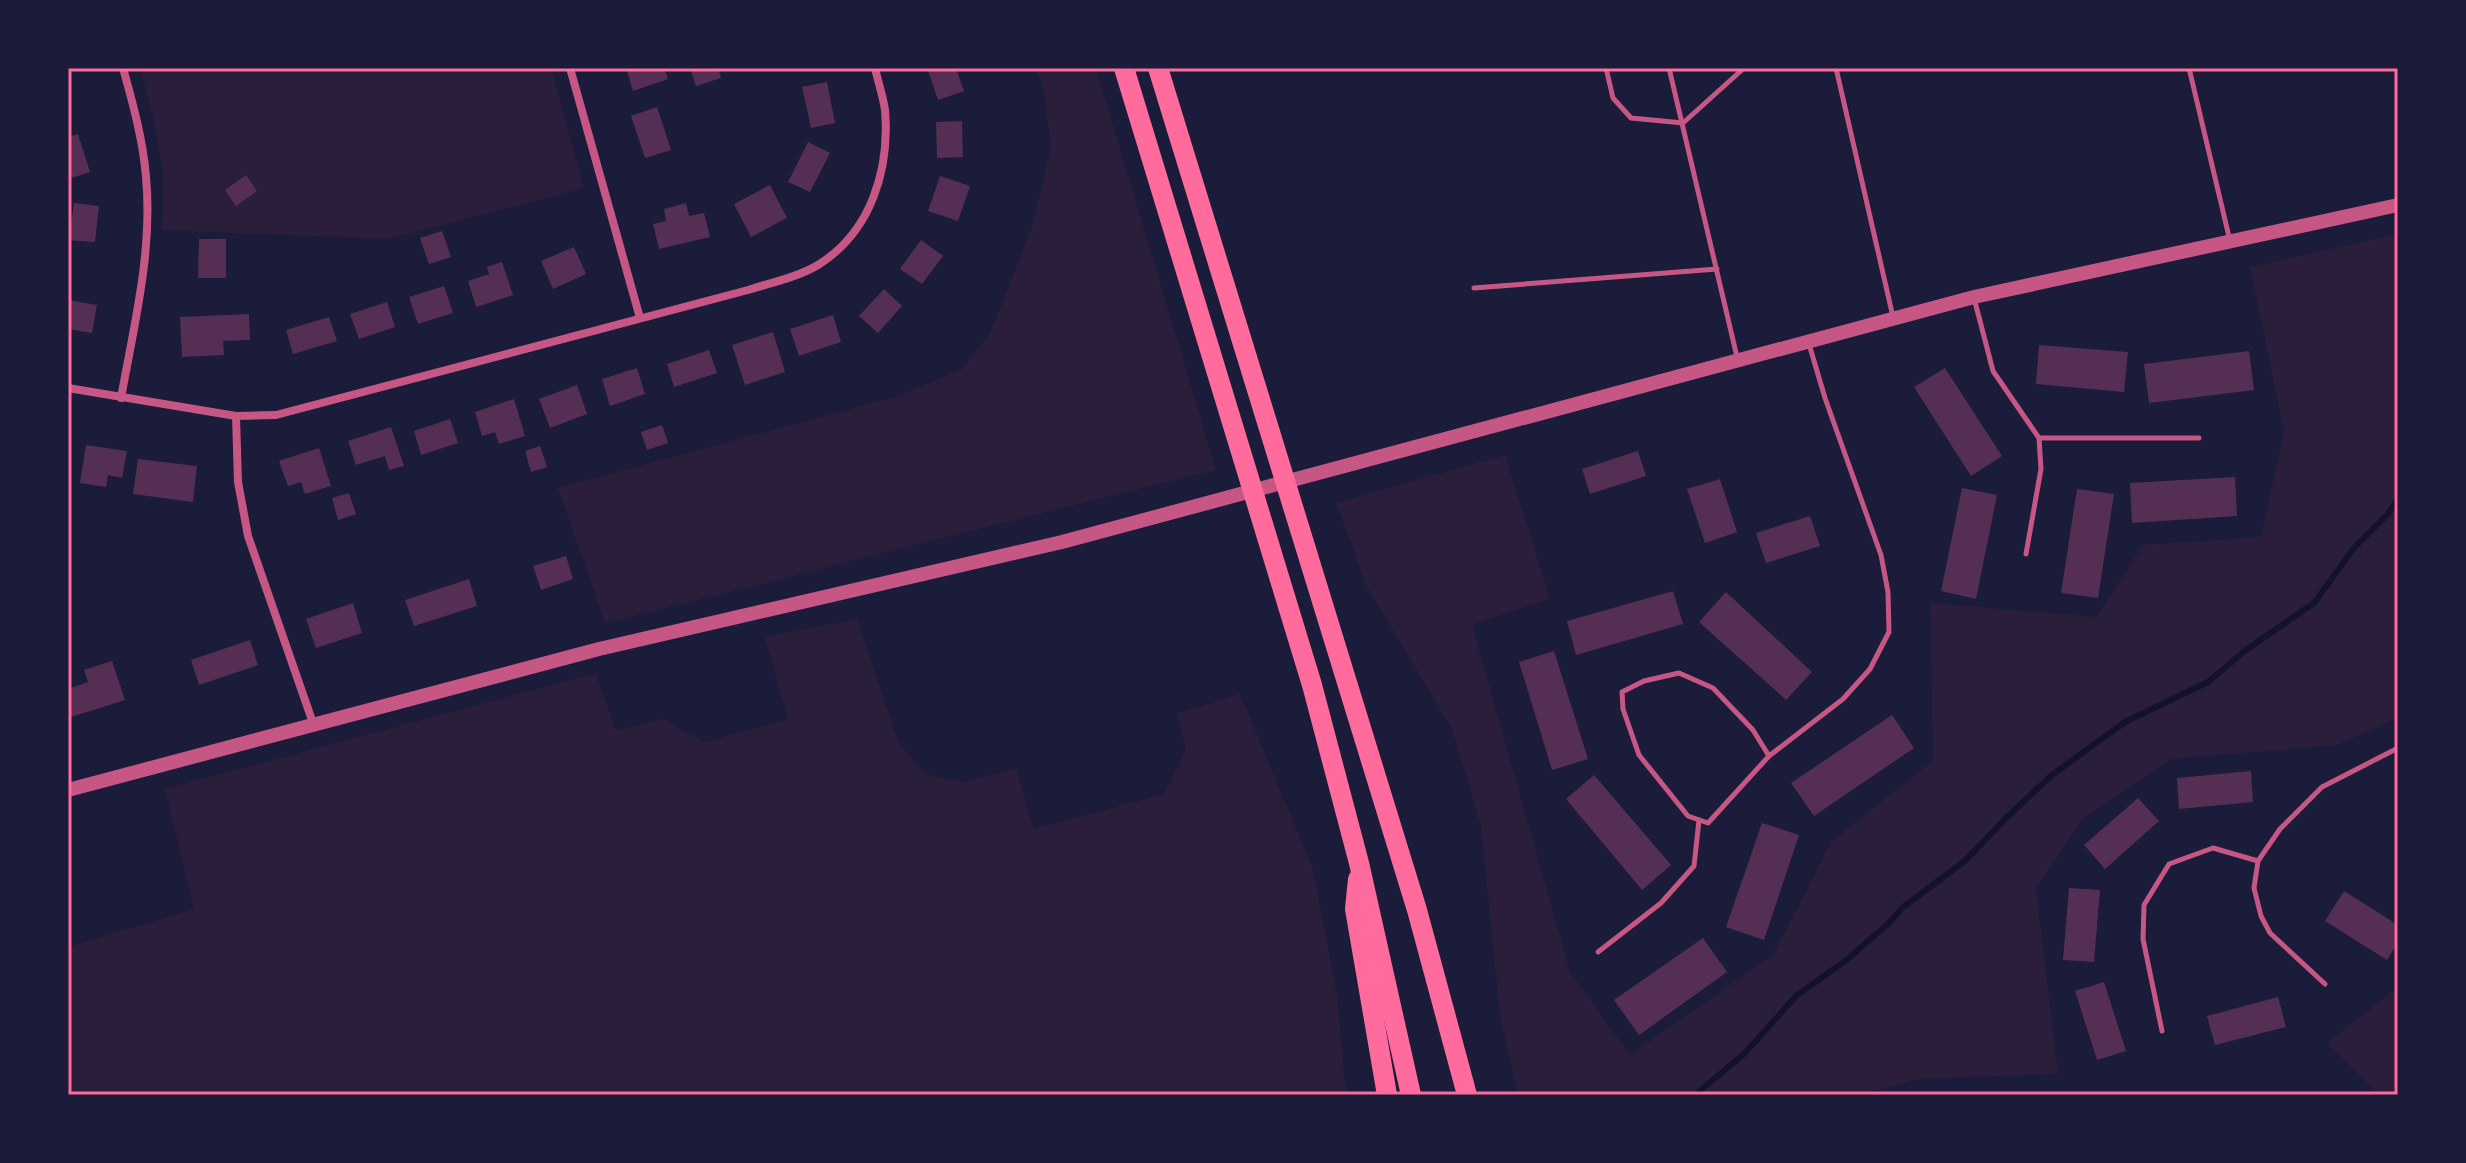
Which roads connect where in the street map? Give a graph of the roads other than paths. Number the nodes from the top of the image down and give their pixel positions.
1 (123, 68) edge
2 (570, 68) edge
3 (875, 68) edge
4 (1124, 68) edge
5 (1158, 68) edge
6 (1606, 68) edge
7 (1669, 68) edge
8 (1744, 68) edge
9 (1836, 68) edge
10 (2189, 68) edge
11 (1683, 123) junction
12 (2398, 205) edge
13 (2230, 242) junction
14 (1717, 269) junction
15 (1474, 288) dead end
16 (1974, 297) junction
17 (640, 318) junction
18 (1893, 319) junction
19 (1809, 343) junction
20 (1739, 362) junction
21 (68, 388) edge
22 (121, 398) junction
23 (236, 416) junction
24 (2039, 438) junction
25 (2199, 438) dead end
26 (2026, 554) dead end
27 (314, 727) junction
28 (2398, 748) edge
29 (1769, 756) junction
30 (68, 790) edge
31 (1699, 820) junction
32 (2258, 861) junction
33 (1359, 863) junction
34 (1598, 952) dead end
35 (2325, 984) dead end
36 (2162, 1031) dead end
37 (1387, 1095) edge
38 (1411, 1095) edge
39 (1467, 1095) edge

1 - 22 street
2 - 17 street
3 - 17 street
4 - 33 highway
5 - 39 highway
6 - 11 lane
7 - 11 lane
8 - 11 lane
9 - 18 lane
10 - 13 lane
11 - 14 lane
12 - 13 street
13 - 16 street
14 - 15 lane
14 - 20 lane
16 - 18 street
16 - 24 lane
17 - 23 street
18 - 19 street
19 - 20 street
19 - 29 lane
20 - 27 street
21 - 22 street
22 - 23 street
23 - 27 street
24 - 25 lane
24 - 26 lane
27 - 30 street
28 - 32 lane
29 - 31 lane
29 - 31 lane
31 - 34 lane
32 - 35 lane
32 - 36 lane
33 - 37 highway
33 - 38 highway

